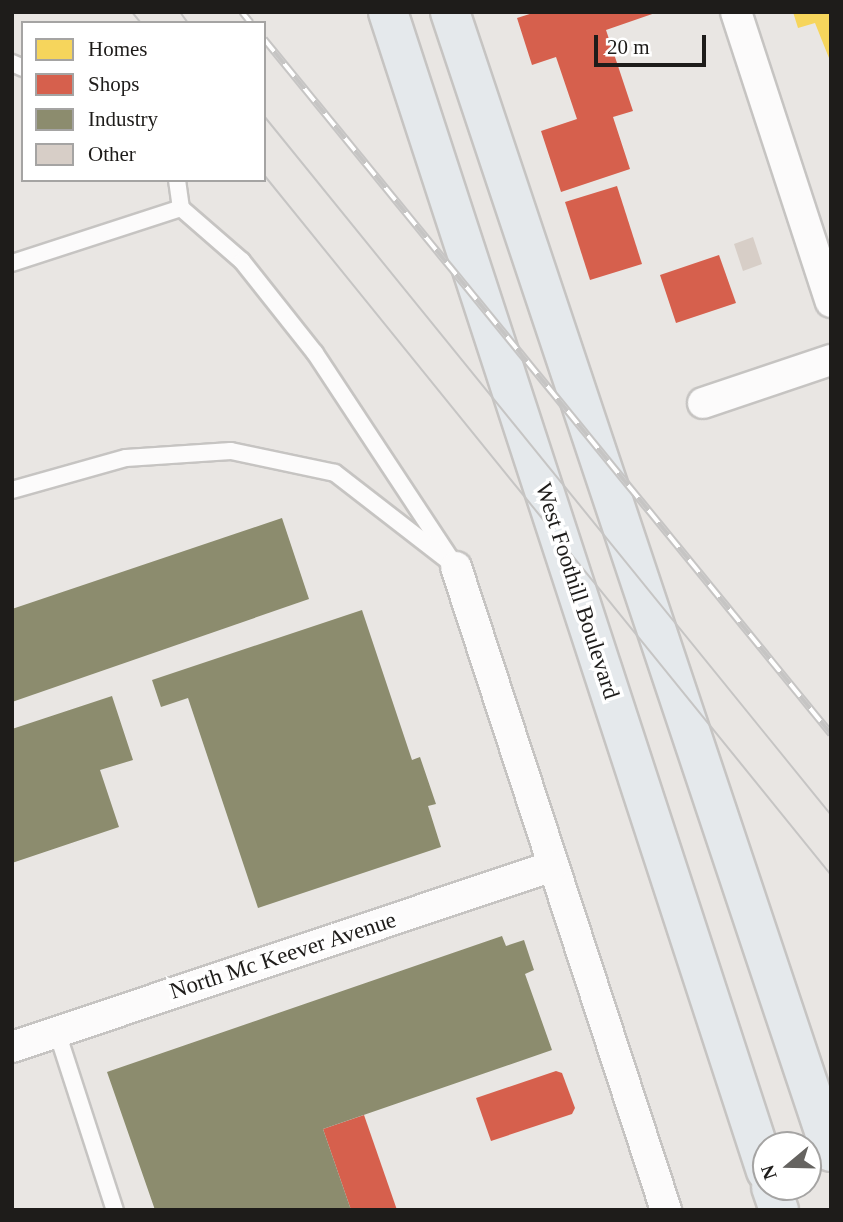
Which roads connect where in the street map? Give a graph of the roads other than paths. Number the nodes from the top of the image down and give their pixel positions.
1 (388, 12) edge
2 (450, 12) edge
3 (736, 12) edge
4 (177, 182) edge
5 (181, 208) junction
6 (12, 262) edge
7 (831, 302) edge
8 (831, 360) edge
9 (703, 403) dead end
10 (12, 490) edge
11 (456, 567) junction
12 (553, 866) junction
13 (57, 1032) junction
14 (12, 1046) edge
15 (753, 1131) edge
16 (831, 1152) edge
17 (115, 1210) edge
18 (666, 1210) edge

1 - 15 main road, West Foothill Boulevard
2 - 16 main road
3 - 7 street
4 - 5 lane
5 - 6 lane
5 - 11 lane
8 - 9 street
10 - 11 lane
11 - 12 street
12 - 13 street, North Mc Keever Avenue
12 - 18 street
13 - 14 street, North Mc Keever Avenue
13 - 17 lane

